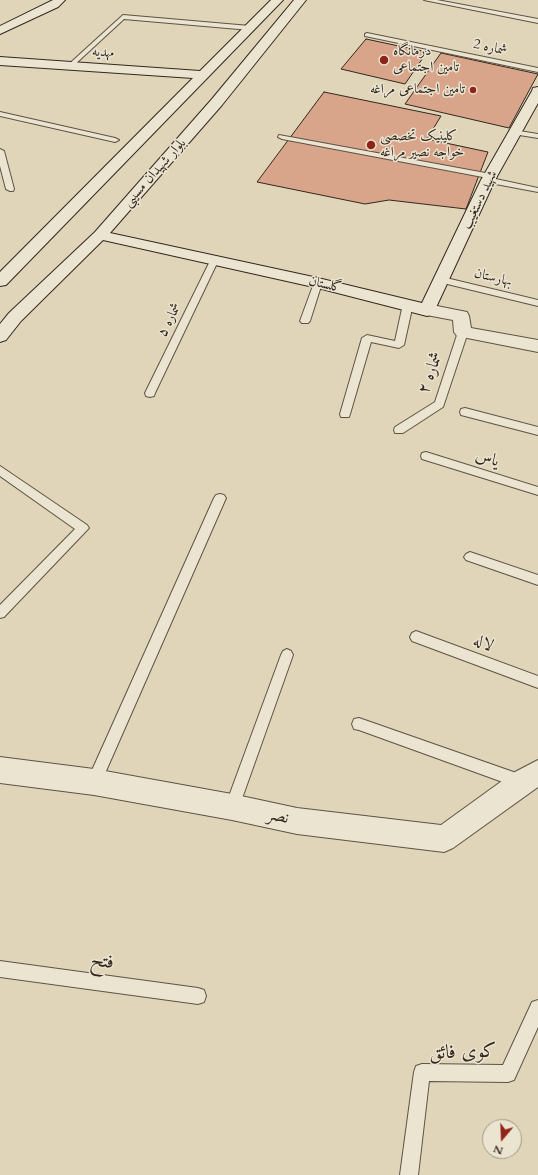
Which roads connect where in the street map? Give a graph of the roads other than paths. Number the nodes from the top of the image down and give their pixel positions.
1 (59, 0) edge
2 (277, 0) edge
3 (300, 0) edge
4 (428, 0) edge
5 (538, 22) edge
6 (250, 28) junction
7 (0, 30) edge
8 (367, 35) dead end
9 (0, 61) edge
10 (70, 66) junction
11 (538, 70) edge
12 (204, 75) junction
13 (538, 91) edge
14 (0, 114) edge
15 (516, 132) junction
16 (538, 136) edge
17 (282, 137) dead end
18 (115, 140) dead end
19 (0, 151) edge
20 (490, 178) junction
21 (10, 189) dead end
22 (538, 190) edge
23 (100, 235) junction
24 (215, 260) junction
25 (442, 280) junction
26 (0, 281) edge
27 (318, 283) junction
28 (538, 303) edge
29 (408, 304) junction
30 (427, 310) junction
31 (305, 321) dead end
32 (462, 332) junction
33 (0, 336) edge
34 (538, 346) edge
35 (150, 393) dead end
36 (465, 412) dead end
37 (345, 414) dead end
38 (399, 430) dead end
39 (538, 431) edge
40 (426, 456) dead end
41 (0, 470) edge
42 (538, 491) edge
43 (220, 498) dead end
44 (470, 558) dead end
45 (538, 580) edge
46 (0, 613) edge
47 (416, 637) dead end
48 (287, 655) dead end
49 (538, 682) edge
50 (359, 724) dead end
51 (0, 770) edge
52 (530, 777) edge
53 (94, 782) junction
54 (232, 807) junction
55 (0, 969) edge
56 (198, 996) dead end
57 (538, 1008) edge
58 (534, 1031) edge
59 (409, 1175) edge

1 - 7 street
2 - 6 street, بلوار شهیدان مسیبی
3 - 23 street, بلوار شهیدان مسیبی
4 - 5 lane
6 - 10 lane
6 - 12 street, بلوار شهیدان مسیبی
8 - 11 lane, شماره 2
9 - 10 street, مهدیه
10 - 12 street, مهدیه
12 - 26 street, بلوار شهیدان مسیبی
13 - 15 street, شهید دستغیب
14 - 18 lane
15 - 16 lane
15 - 20 street, شهید دستغیب
17 - 20 lane
19 - 21 lane
20 - 22 lane
20 - 25 street, شهید دستغیب
23 - 24 street, گلستان
23 - 33 street, بلوار شهیدان مسیبی
24 - 27 street, گلستان
24 - 35 lane, شماره ۵
25 - 28 lane, بهارستان
25 - 30 street, شهید دستغیب
27 - 29 street, گلستان
27 - 31 lane
29 - 30 street, گلستان
29 - 37 lane
30 - 32 street, گلستان
32 - 34 street
32 - 38 lane, شماره ۲
36 - 39 lane
40 - 42 lane, یاس
41 - 46 lane
43 - 53 lane
44 - 45 lane
47 - 49 lane, لاله
48 - 54 lane
50 - 52 lane
51 - 53 street, نصر
52 - 54 street, نصر
53 - 54 street, نصر
55 - 56 lane, فتح
57 - 58 lane, کوی فائق
58 - 59 lane, کوی فائق

